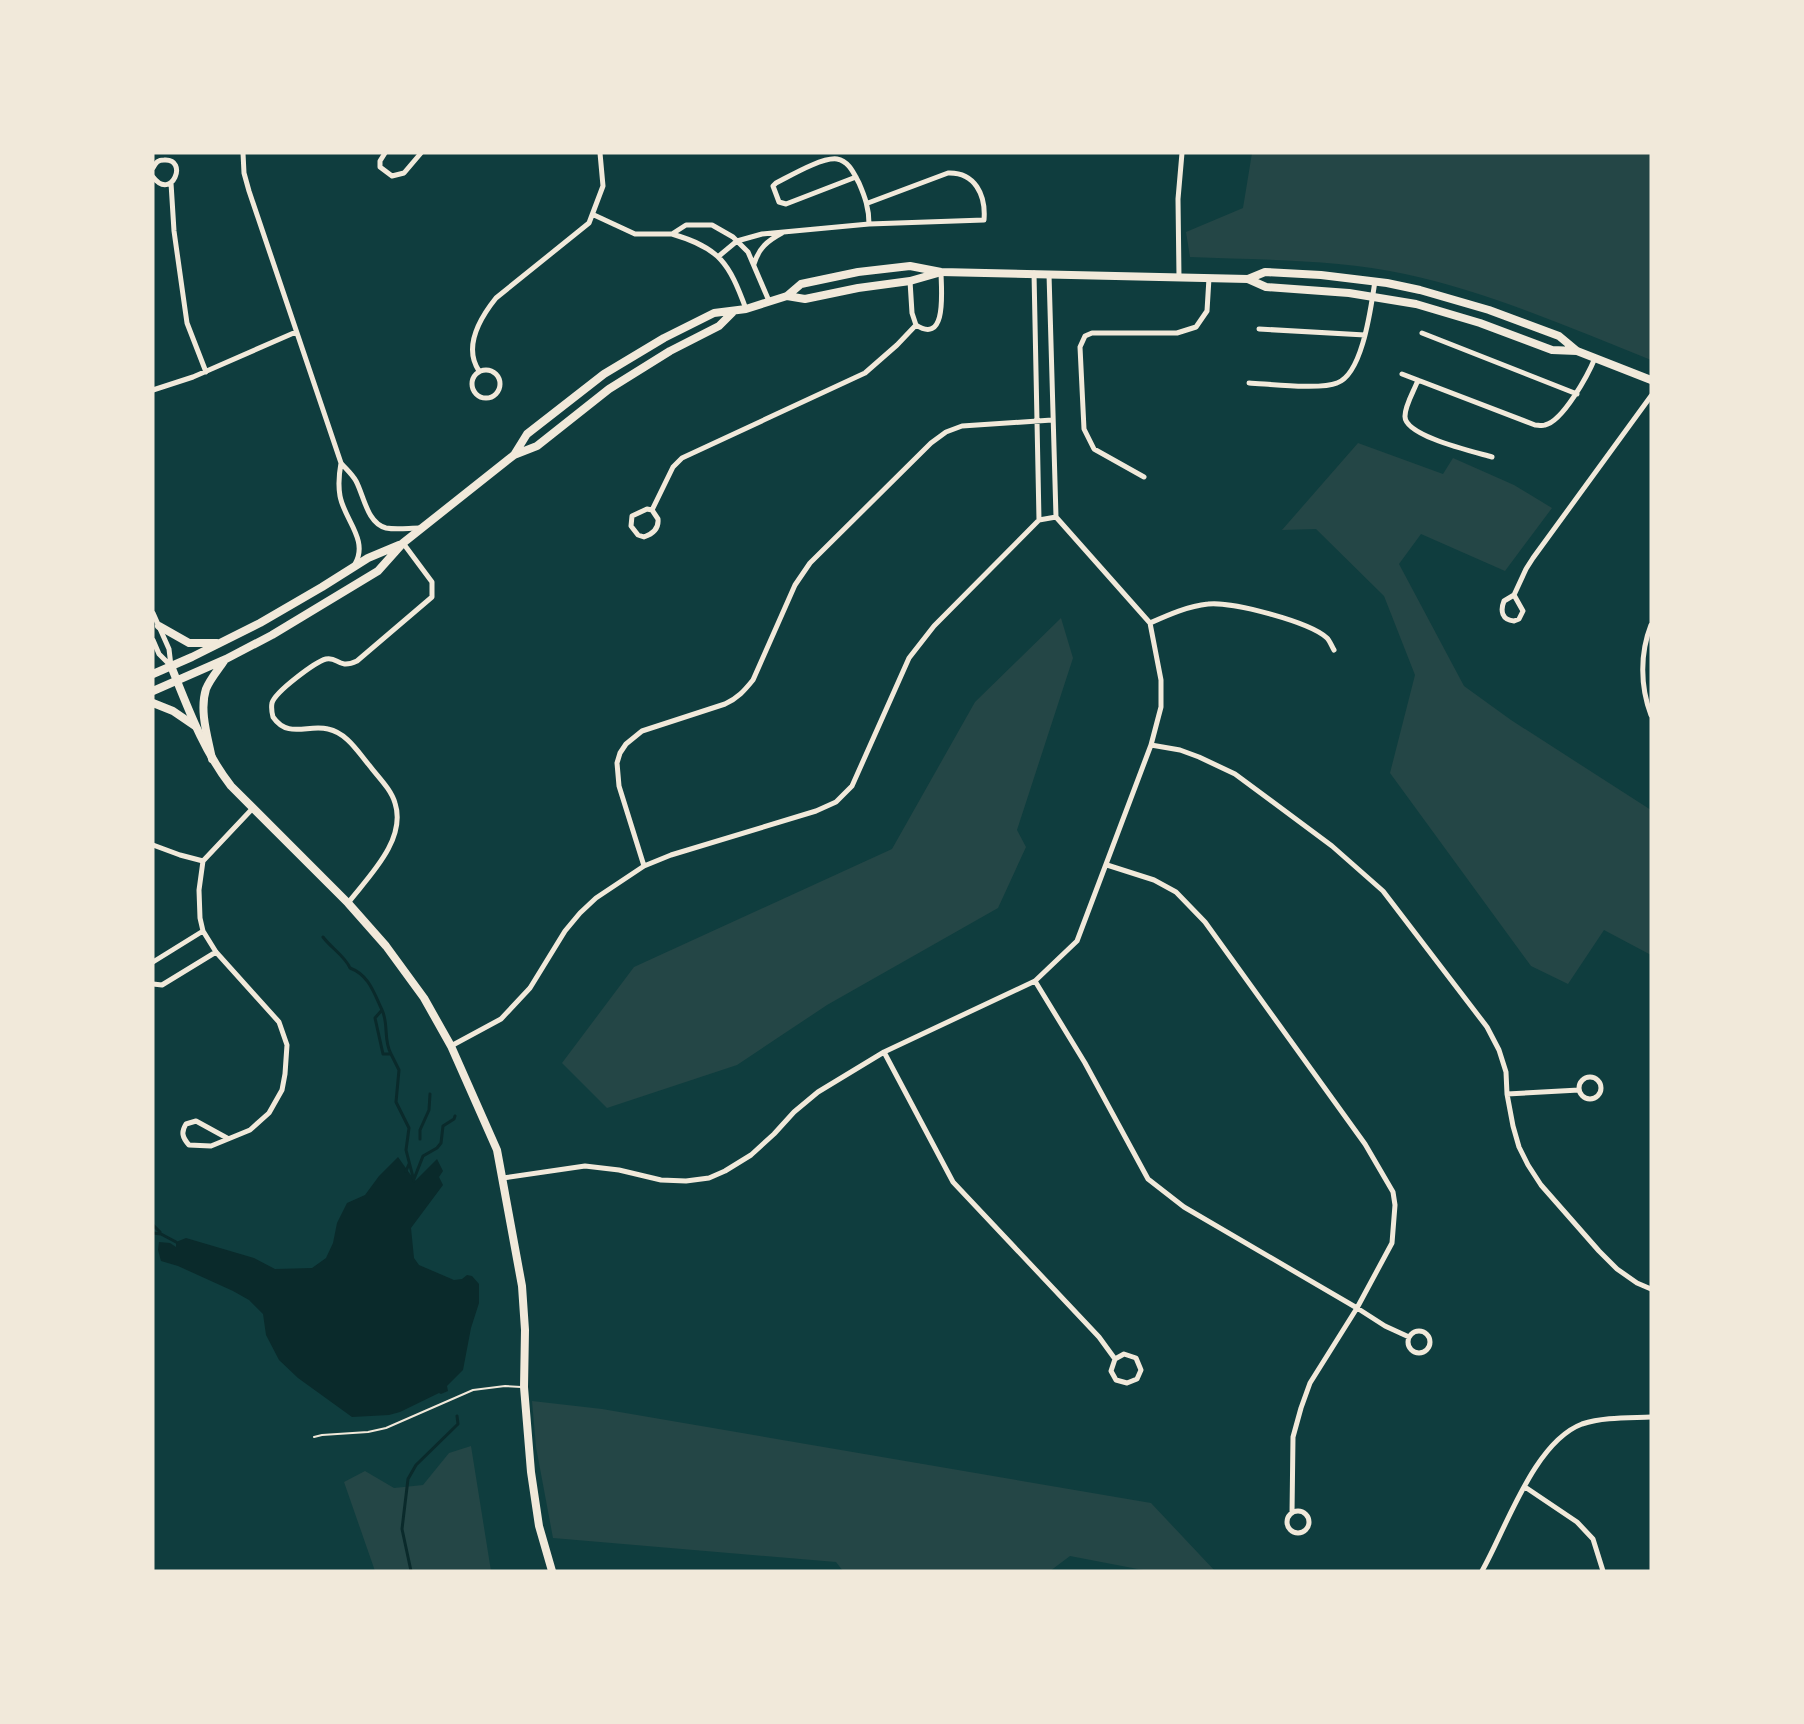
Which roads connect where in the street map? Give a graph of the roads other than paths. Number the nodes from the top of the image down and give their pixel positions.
1 (243, 153) edge
2 (422, 153) edge
3 (600, 153) edge
4 (1182, 153) edge
5 (384, 154) edge
6 (153, 168) edge
7 (153, 177) edge
8 (856, 177) junction
9 (171, 183) junction
10 (868, 203) junction
11 (594, 215) junction
12 (869, 224) junction
13 (783, 232) junction
14 (672, 234) junction
15 (737, 241) junction
16 (719, 256) junction
17 (754, 264) junction
18 (941, 272) junction
19 (1034, 273) junction
20 (1049, 274) junction
21 (1179, 277) junction
22 (1209, 278) junction
23 (1248, 279) junction
24 (910, 281) junction
25 (1376, 281) junction
26 (787, 296) junction
27 (1373, 296) junction
28 (769, 301) junction
29 (746, 309) junction
30 (734, 311) junction
31 (916, 325) junction
32 (1259, 329) dead end
33 (296, 332) junction
34 (1422, 333) dead end
35 (1365, 335) junction
36 (1577, 351) junction
37 (1595, 358) junction
38 (479, 371) junction
39 (206, 372) junction
40 (1402, 374) dead end
41 (1418, 380) junction
42 (1651, 380) edge
43 (1249, 383) dead end
44 (153, 390) edge
45 (1577, 393) junction
46 (1651, 396) edge
47 (1052, 420) junction
48 (1037, 421) junction
49 (514, 455) junction
50 (1492, 457) dead end
51 (341, 463) junction
52 (1144, 477) dead end
53 (652, 510) junction
54 (1056, 517) junction
55 (1039, 520) junction
56 (425, 527) junction
57 (403, 543) junction
58 (353, 568) junction
59 (1514, 595) junction
60 (153, 613) edge
61 (1150, 623) junction
62 (1651, 625) edge
63 (159, 626) junction
64 (153, 640) edge
65 (220, 643) junction
66 (1334, 650) dead end
67 (226, 659) junction
68 (171, 666) junction
69 (153, 674) edge
70 (177, 682) junction
71 (153, 691) edge
72 (153, 703) edge
73 (1651, 714) edge
74 (195, 726) junction
75 (1151, 745) junction
76 (212, 759) junction
77 (253, 808) junction
78 (153, 845) edge
79 (203, 861) junction
80 (1107, 865) junction
81 (644, 866) junction
82 (348, 903) junction
83 (203, 931) junction
84 (216, 952) junction
85 (153, 962) edge
86 (1035, 981) junction
87 (153, 984) edge
88 (451, 1046) junction
89 (884, 1052) junction
90 (1580, 1090) junction
91 (1507, 1094) junction
92 (227, 1138) junction
93 (503, 1178) junction
94 (1651, 1289) edge
95 (1358, 1308) junction
96 (1409, 1337) junction
97 (1115, 1359) junction
98 (524, 1387) junction
99 (1651, 1417) edge
100 (314, 1437) dead end
101 (1525, 1487) junction
102 (1292, 1512) junction
103 (552, 1571) edge
104 (1482, 1571) edge
105 (1603, 1571) edge

1 - 33 street
2 - 5 street
3 - 11 street
4 - 21 street
6 - 9 street
7 - 9 street
8 - 8 street
8 - 10 street
9 - 39 street
10 - 12 street
10 - 12 street
11 - 14 street
11 - 38 street
12 - 13 street
13 - 15 street
13 - 17 street
14 - 15 street
14 - 16 street
15 - 16 street
15 - 17 street
16 - 29 street
17 - 28 street
18 - 19 main road
18 - 24 main road
18 - 26 main road
18 - 31 street
19 - 20 main road
19 - 48 street
20 - 21 main road
20 - 47 street
21 - 22 main road
22 - 23 main road
22 - 52 street
23 - 25 main road
23 - 27 main road
24 - 26 main road
24 - 31 street
25 - 27 street
25 - 36 main road
26 - 28 main road
27 - 35 street
27 - 36 main road
28 - 29 main road
29 - 30 main road
30 - 49 main road
30 - 49 main road
31 - 53 street
32 - 35 street
33 - 39 street
33 - 51 street
34 - 45 street
35 - 43 street
36 - 37 main road
37 - 42 main road
37 - 45 street
38 - 38 street
39 - 44 street
40 - 41 street
41 - 45 street
41 - 50 street
46 - 59 street
47 - 48 street
47 - 54 street
48 - 55 street
48 - 81 street
49 - 56 main road
51 - 56 street
51 - 58 street
53 - 53 street
54 - 55 street
54 - 61 street
55 - 81 street
56 - 57 main road
57 - 58 main road
57 - 67 main road
57 - 82 street
58 - 65 main road
59 - 59 street
60 - 63 street
61 - 66 street
61 - 75 street
62 - 73 street
63 - 65 main road
63 - 68 street
64 - 68 street
65 - 68 main road
67 - 70 main road
67 - 76 main road
68 - 69 main road
68 - 70 main road
70 - 71 main road
70 - 74 main road
72 - 74 main road
74 - 76 main road
75 - 80 street
75 - 91 street
76 - 77 main road
77 - 79 street
77 - 82 main road
78 - 79 street
79 - 83 street
80 - 86 street
80 - 95 street
81 - 88 street
82 - 88 main road
83 - 84 street
83 - 85 street
84 - 87 street
84 - 92 street
86 - 89 street
86 - 95 street
88 - 93 main road
89 - 93 street
89 - 97 street
90 - 90 street
90 - 91 street
91 - 94 street
92 - 92 street
93 - 98 main road
95 - 96 street
95 - 102 street
96 - 96 street
97 - 97 street
98 - 100 lane
98 - 103 main road
99 - 101 street
101 - 104 street
101 - 105 street
102 - 102 street

